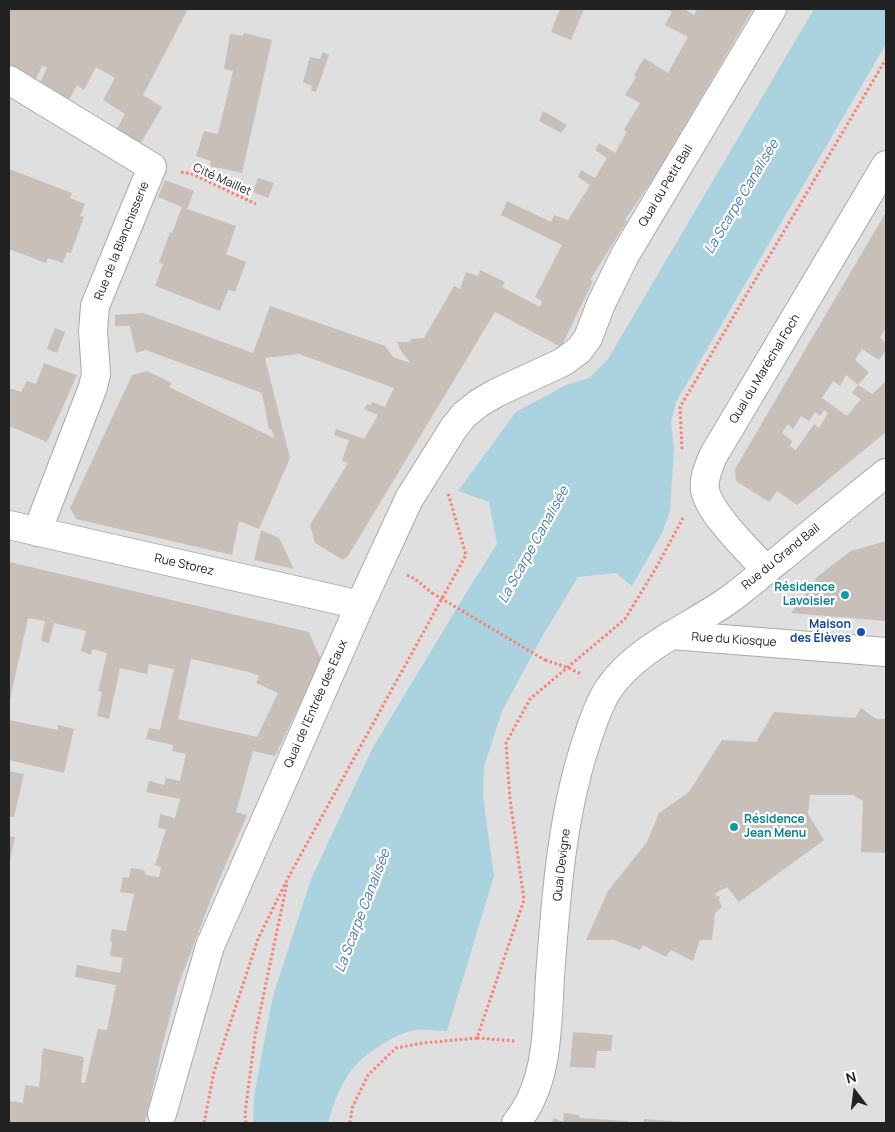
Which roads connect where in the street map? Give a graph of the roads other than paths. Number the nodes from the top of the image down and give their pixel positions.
1 (772, 9) edge
2 (9, 80) edge
3 (886, 165) edge
4 (563, 362) joint
5 (886, 473) edge
6 (9, 525) edge
7 (37, 532) junction
8 (766, 570) junction
9 (360, 605) junction
10 (671, 635) junction
11 (886, 652) edge
12 (162, 1114) dead end
13 (516, 1123) edge

1 - 4 street, Quai du Petit Bail
2 - 7 street, Rue de la Blanchisserie
3 - 8 street, Quai du Maréchal Foch
4 - 9 street, Quai de l'Entrée des Eaux
5 - 8 street, Rue du Grand Bail
6 - 7 street, Rue Storez
7 - 9 street, Rue Storez
8 - 10 street, Rue du Grand Bail
9 - 12 street, Quai de l'Entrée des Eaux
10 - 11 street, Rue du Kiosque
10 - 13 street, Quai Devigne

